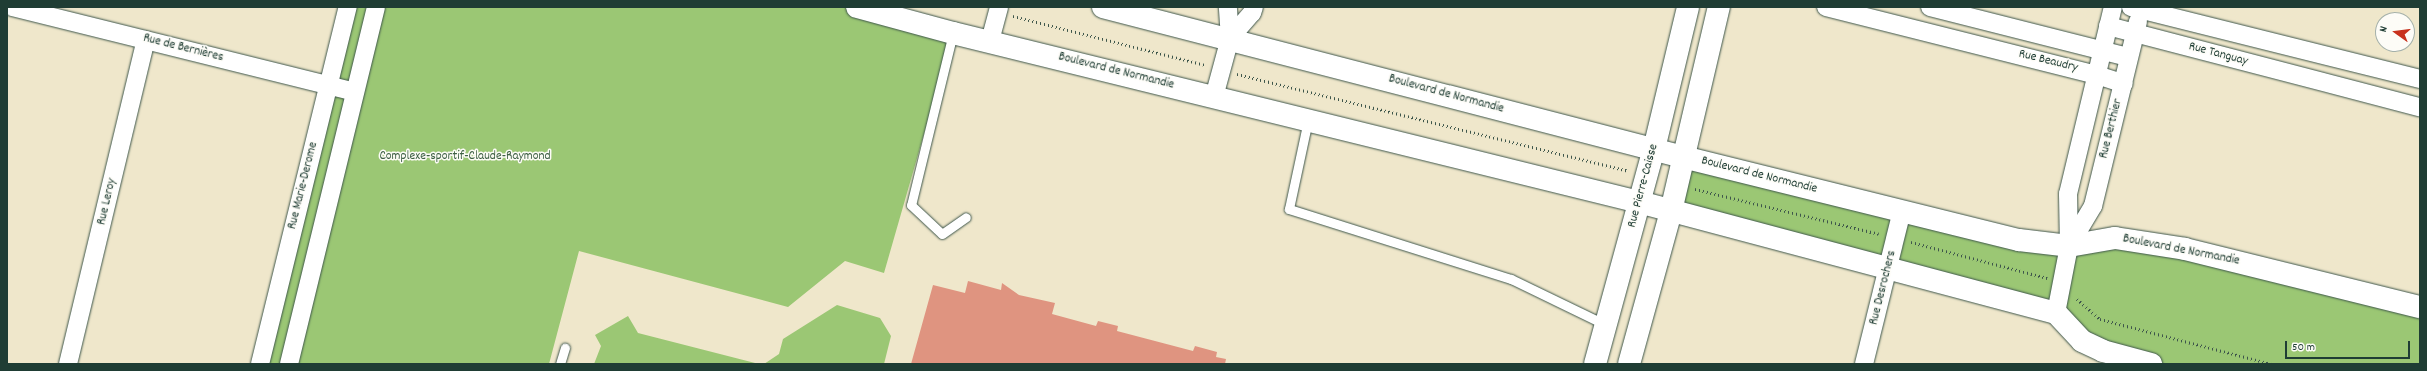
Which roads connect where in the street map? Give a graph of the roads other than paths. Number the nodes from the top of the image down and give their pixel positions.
1 (12, 7) edge
2 (348, 7) edge
3 (376, 7) edge
4 (857, 7) edge
5 (999, 7) edge
6 (1103, 7) edge
7 (1228, 7) edge
8 (1254, 7) edge
9 (1688, 7) edge
10 (1719, 7) edge
11 (1826, 7) edge
12 (1930, 7) edge
13 (2113, 7) edge
14 (2138, 8) edge
15 (1875, 13) edge
16 (1978, 19) junction
17 (2108, 26) junction
18 (953, 33) junction
19 (2135, 33) junction
20 (1230, 38) junction
21 (146, 40) junction
22 (990, 41) junction
23 (1971, 43) junction
24 (2102, 50) junction
25 (2128, 57) junction
26 (2334, 57) junction
27 (2098, 75) junction
28 (2420, 79) edge
29 (2328, 83) junction
30 (2124, 84) junction
31 (328, 85) junction
32 (355, 92) junction
33 (1214, 97) junction
34 (2420, 107) edge
35 (1308, 120) junction
36 (1654, 149) junction
37 (1683, 157) junction
38 (1639, 202) junction
39 (1671, 211) junction
40 (1902, 211) junction
41 (966, 217) dead end
42 (2069, 246) junction
43 (1889, 267) junction
44 (2420, 307) edge
45 (2056, 313) junction
46 (1606, 325) junction
47 (1638, 333) junction
48 (564, 348) dead end
49 (68, 364) edge
50 (260, 364) edge
51 (289, 364) edge
52 (560, 364) edge
53 (1595, 364) edge
54 (1629, 364) edge
55 (1864, 364) edge
56 (2151, 364) edge

1 - 21 street, Rue de Bernières
2 - 31 street, Rue Marie-Derome
3 - 32 street, Rue Marie-Derome
4 - 18 street, Boulevard de Normandie
5 - 22 street
6 - 20 street, Boulevard de Normandie
7 - 20 street
8 - 20 street
9 - 36 street, Rue Pierre-Caisse
10 - 37 street
11 - 15 street, Rue Beaudry
12 - 16 street, Rue Beaudry
13 - 17 street, Rue Berthier
14 - 19 street, Rue Berthier
14 - 26 street, Rue Tanguay
15 - 23 street, Rue Beaudry
16 - 23 street
16 - 24 street, Rue Beaudry
17 - 19 street, Rue Tanguay
17 - 24 street, Rue Berthier
18 - 22 street, Boulevard de Normandie
18 - 41 lane
19 - 25 street, Rue Berthier
19 - 29 street, Rue Tanguay
20 - 33 street
20 - 36 street, Boulevard de Normandie
21 - 31 street, Rue de Bernières
21 - 49 street, Rue Leroy
22 - 33 street, Boulevard de Normandie
23 - 27 street, Rue Beaudry
24 - 25 street, Rue Beaudry
24 - 27 street, Rue Berthier
25 - 30 street, Rue Berthier
26 - 28 street, Rue Tanguay
26 - 29 street
27 - 30 street, Rue Beaudry
27 - 42 street, Rue Berthier
29 - 34 street, Rue Tanguay
30 - 42 street, Rue Berthier
31 - 32 street, Rue de Bernières
31 - 50 street, Rue Marie-Derome
32 - 51 street, Rue Marie-Derome
33 - 35 street, Boulevard de Normandie
35 - 38 street, Boulevard de Normandie
35 - 46 lane
36 - 37 street, Boulevard de Normandie
36 - 38 street, Rue Pierre-Caisse
37 - 39 street
37 - 40 street, Boulevard de Normandie
38 - 39 street, Boulevard de Normandie
38 - 46 street, Rue Pierre-Caisse
39 - 43 street, Boulevard de Normandie
39 - 47 street
40 - 42 street, Boulevard de Normandie
40 - 43 street, Rue Desrochers
42 - 44 street, Boulevard de Normandie
42 - 45 street, Rue Berthier
43 - 45 street, Boulevard de Normandie
43 - 55 street, Rue Desrochers
45 - 56 street
46 - 47 street
46 - 53 street, Rue Pierre-Caisse
47 - 54 street
48 - 52 lane

